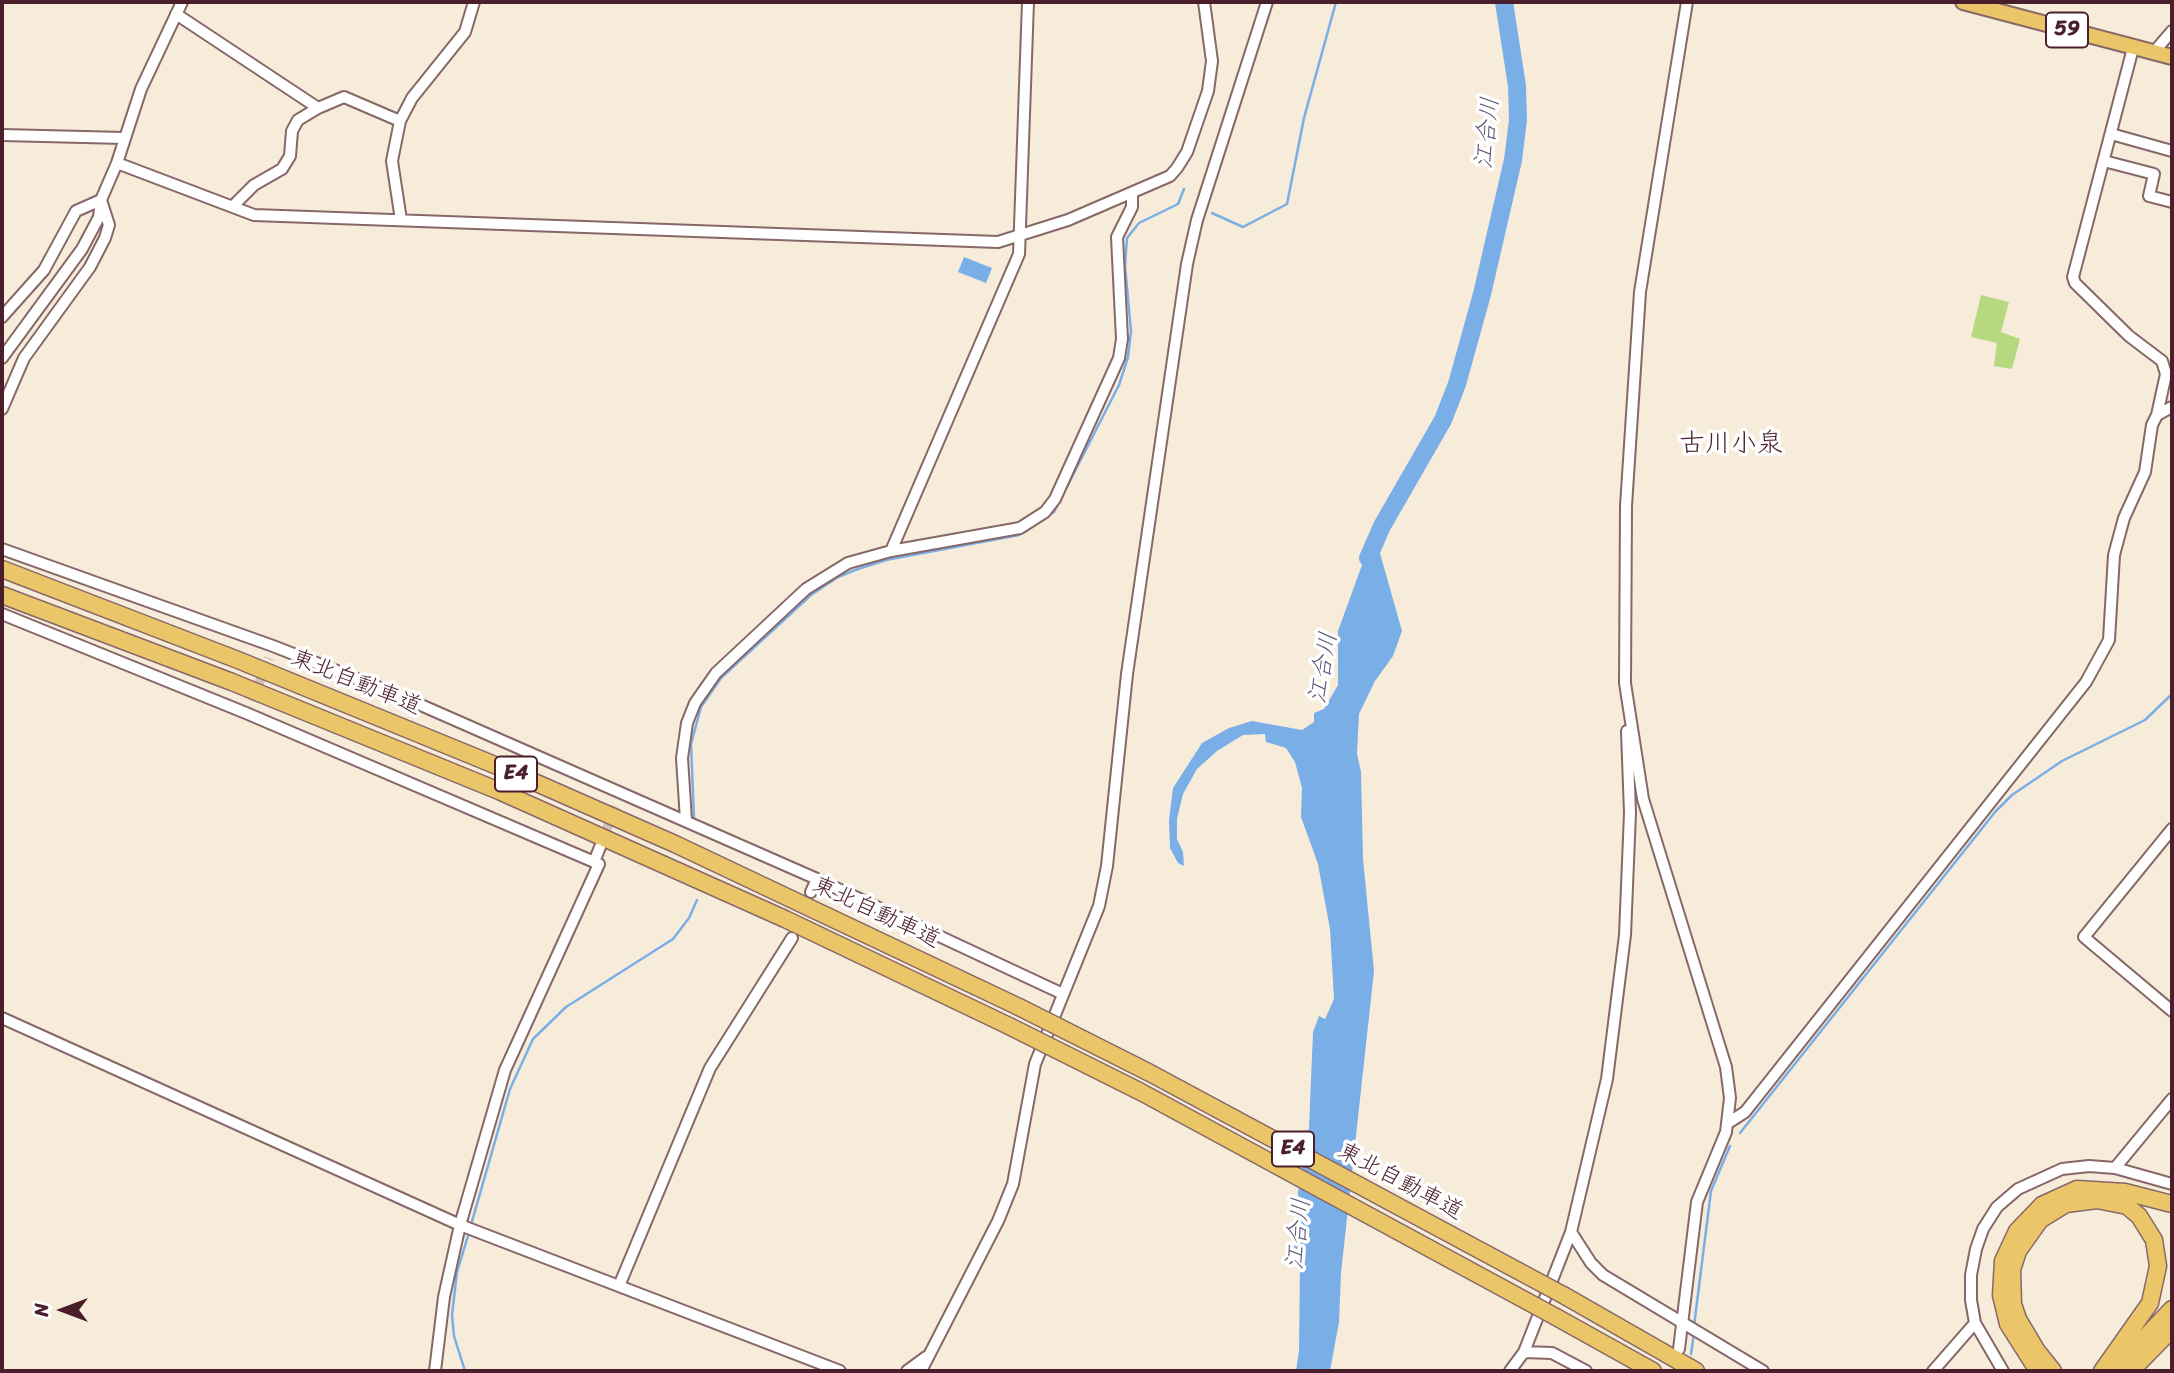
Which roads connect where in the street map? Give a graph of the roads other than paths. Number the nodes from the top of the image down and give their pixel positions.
1 (182, 2) edge
2 (474, 2) edge
3 (1028, 2) edge
4 (1204, 2) edge
5 (1267, 2) edge
6 (1687, 2) edge
7 (1963, 2) edge
8 (177, 14) junction
9 (2172, 31) edge
10 (2133, 48) junction
11 (2154, 52) junction
12 (2172, 57) edge
13 (318, 108) junction
14 (400, 121) junction
15 (2110, 134) junction
16 (2, 135) edge
17 (124, 138) junction
18 (2172, 151) edge
19 (2104, 161) junction
20 (117, 163) junction
21 (1132, 193) junction
22 (101, 201) junction
23 (2172, 202) edge
24 (233, 206) junction
25 (401, 220) junction
26 (1022, 235) junction
27 (2, 317) edge
28 (2, 358) edge
29 (2172, 407) edge
30 (2, 409) edge
31 (2157, 415) junction
32 (2, 549) edge
33 (891, 551) junction
34 (2, 569) edge
35 (2, 595) edge
36 (2, 614) edge
37 (273, 646) junction
38 (269, 658) tunnel mouth
39 (1625, 683) junction
40 (251, 701) tunnel mouth
41 (246, 713) junction
42 (686, 820) junction
43 (2172, 829) edge
44 (600, 847) tunnel mouth
45 (594, 862) junction
46 (817, 879) junction
47 (811, 892) dead end
48 (792, 938) dead end
49 (1063, 994) junction
50 (2172, 1011) edge
51 (2, 1018) edge
52 (2172, 1099) edge
53 (1728, 1123) junction
54 (2115, 1168) junction
55 (2172, 1184) edge
56 (2172, 1203) edge
57 (460, 1225) junction
58 (1571, 1232) junction
59 (619, 1286) junction
60 (2172, 1309) edge
61 (1975, 1323) junction
62 (1690, 1328) junction
63 (2172, 1329) edge
64 (1679, 1349) dead end
65 (1524, 1352) junction
66 (926, 1357) junction
67 (435, 1371) edge
68 (840, 1371) edge
69 (907, 1371) edge
70 (921, 1371) edge
71 (1510, 1371) edge
72 (1586, 1371) edge
73 (1653, 1371) edge
74 (1696, 1371) edge
75 (1763, 1371) edge
76 (1933, 1371) edge
77 (2003, 1371) edge
78 (2038, 1371) edge
79 (2053, 1371) edge
80 (2102, 1371) edge
81 (2113, 1371) edge
82 (2132, 1371) edge

1 - 8 street
2 - 14 street
3 - 26 street
4 - 21 street
5 - 49 street
6 - 39 street
7 - 10 main road, 59
8 - 13 street
8 - 17 street
9 - 11 street
10 - 11 main road, 59
10 - 15 street
11 - 12 main road, 59
13 - 14 street
13 - 24 street
14 - 25 street
15 - 18 street
15 - 19 street
16 - 17 street
17 - 20 street
19 - 23 street
19 - 31 street
20 - 22 street
20 - 24 street
21 - 26 street
21 - 33 street
22 - 27 street
22 - 28 street
22 - 30 street
24 - 25 street
25 - 26 street
26 - 33 street
29 - 31 street
31 - 53 street
32 - 37 street
33 - 42 street
34 - 74 highway, 東北自動車道 / E4, bridge
35 - 73 highway, 東北自動車道 / E4, bridge
36 - 41 street
37 - 38 street
37 - 42 street
39 - 53 street
39 - 58 street
40 - 41 street
41 - 45 street
42 - 46 street
43 - 50 street
44 - 45 street
45 - 57 street
46 - 47 street
46 - 49 street
48 - 59 street
49 - 66 street
51 - 57 street
52 - 54 street
53 - 62 street
54 - 55 street
54 - 61 street
56 - 78 highway
57 - 59 street
57 - 67 street
58 - 62 street
58 - 65 street
59 - 68 street
60 - 81 highway
61 - 76 street
61 - 77 street
62 - 64 street
62 - 75 street
63 - 82 highway
65 - 71 street
65 - 72 street
66 - 69 street
66 - 70 street
79 - 80 highway

